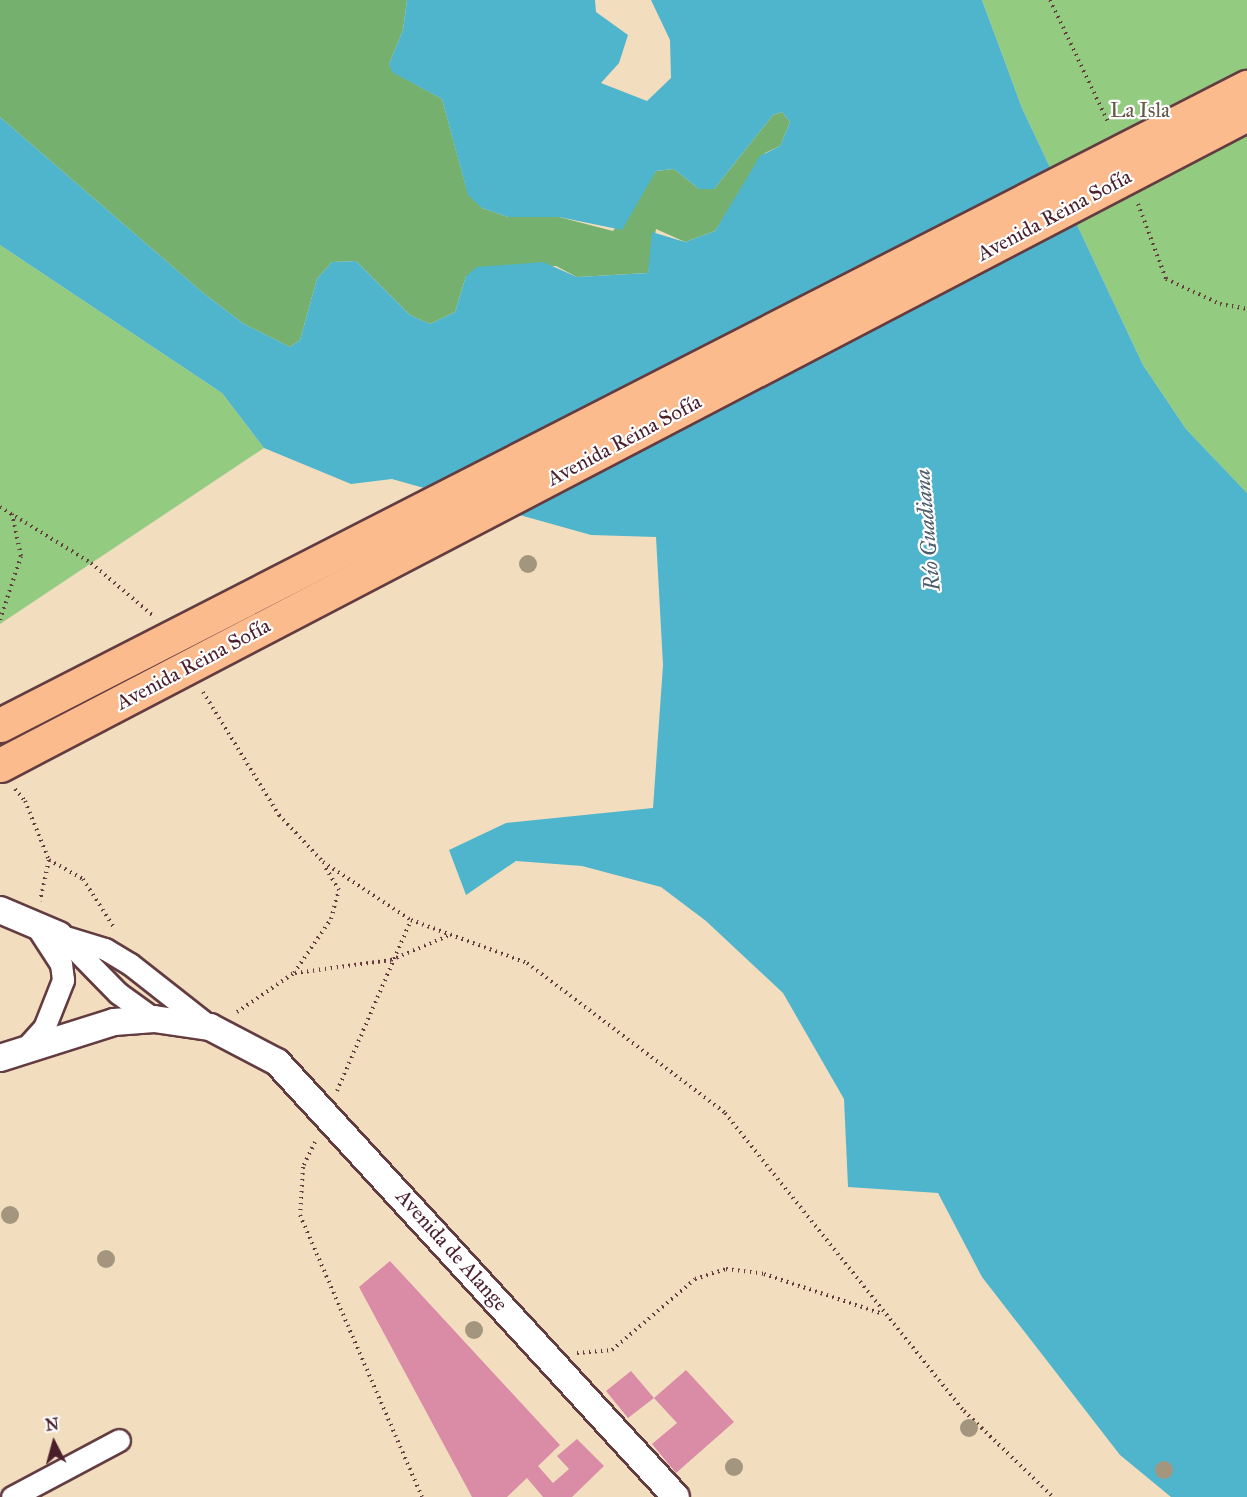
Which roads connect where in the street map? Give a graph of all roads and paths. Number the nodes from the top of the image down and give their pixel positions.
1 (1247, 87) edge
2 (1247, 114) edge
3 (0, 507) edge
4 (12, 514) junction
5 (0, 620) edge
6 (157, 623) dead end
7 (196, 681) dead end
8 (0, 725) edge
9 (3, 773) edge
10 (49, 860) junction
11 (322, 862) junction
12 (0, 910) edge
13 (411, 920) junction
14 (35, 924) junction
15 (59, 935) junction
16 (451, 935) junction
17 (391, 960) junction
18 (130, 964) junction
19 (294, 973) junction
20 (140, 1016) junction
21 (210, 1027) junction
22 (12, 1055) edge
23 (327, 1116) junction
24 (884, 1314) junction
25 (547, 1355) junction
26 (119, 1440) dead end
27 (12, 1497) edge
28 (422, 1497) edge
29 (676, 1497) edge
30 (1053, 1497) edge

1 - 8 highway, Avenida Reina Sofía, bridge
2 - 9 highway, Avenida Reina Sofía, bridge
3 - 4 path
4 - 5 path
4 - 6 path
7 - 11 path
9 - 10 path
10 - 14 path
10 - 18 path
11 - 13 path
11 - 19 path
12 - 14 street, Avenida de Alange
13 - 16 path
13 - 17 path
14 - 15 street, Avenida de Alange
14 - 22 street
15 - 18 street, Avenida de Alange
15 - 20 street, Avenida de Alange
16 - 17 path
16 - 24 path
17 - 19 path
17 - 23 path
18 - 20 street
18 - 21 street, Avenida de Alange
19 - 21 path
20 - 21 street, Avenida de Alange
20 - 22 street
21 - 23 street, Avenida de Alange
23 - 25 street, Avenida de Alange
23 - 28 path
24 - 25 path
24 - 30 path
25 - 29 street, Avenida de Alange
26 - 27 street

